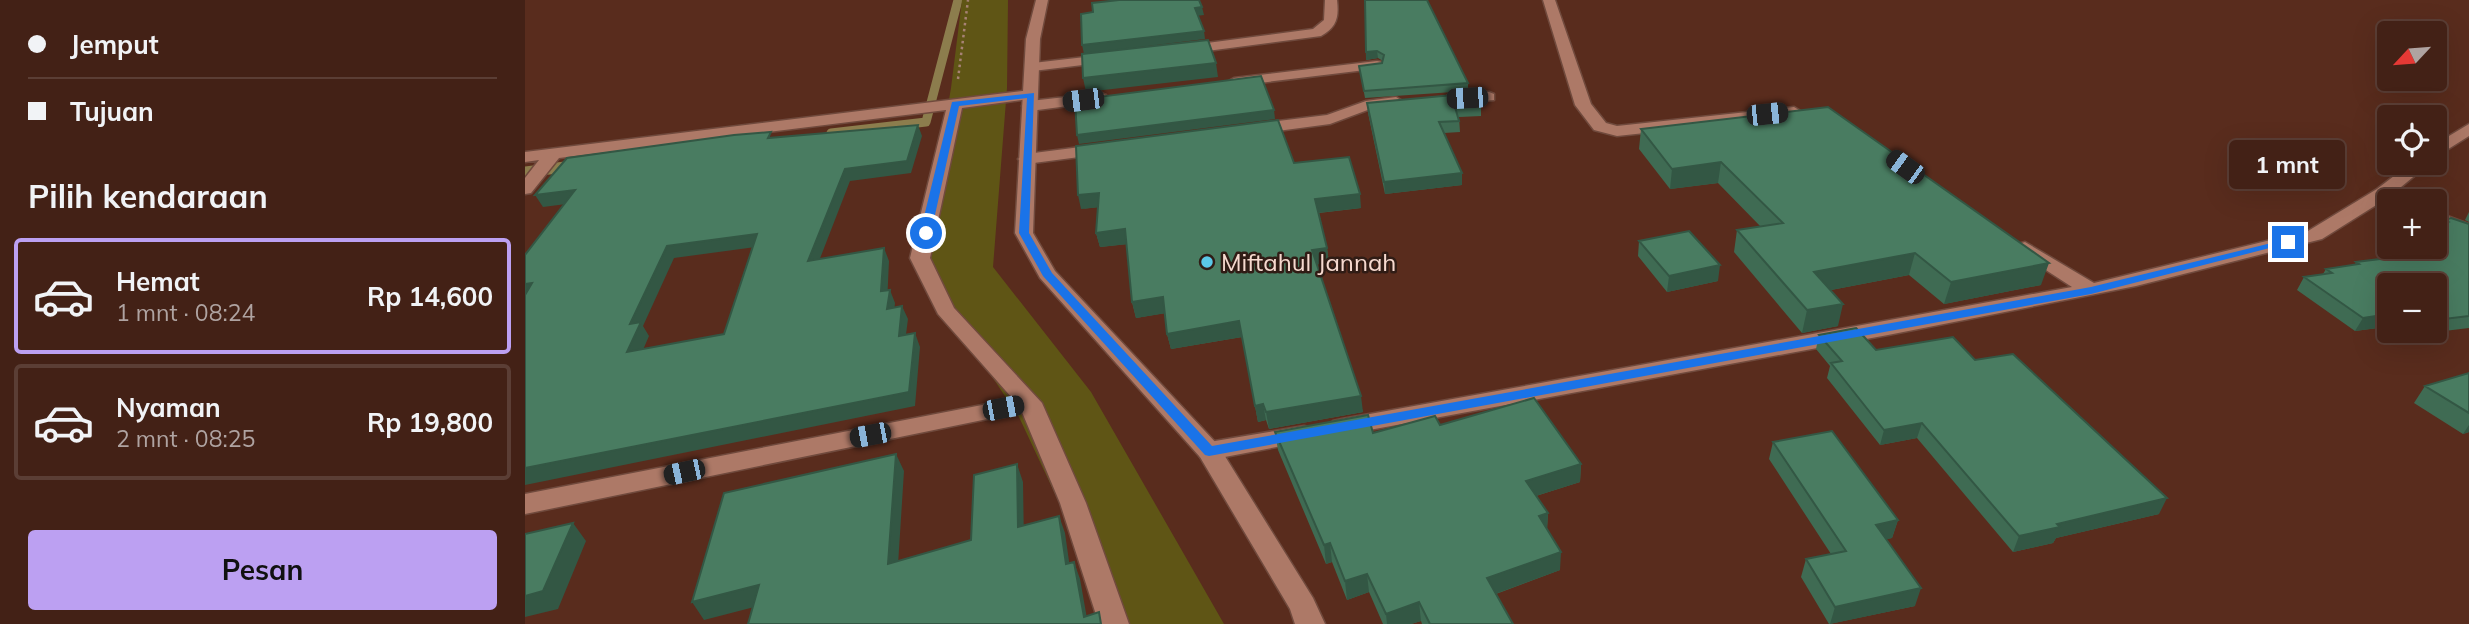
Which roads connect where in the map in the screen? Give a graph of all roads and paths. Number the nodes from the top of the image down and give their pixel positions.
1 (968, 0) edge
2 (1042, 0) edge
3 (1331, 0) edge
4 (1549, 0) edge
5 (1163, 52) edge
6 (1124, 57) edge
7 (1377, 65) edge
8 (1033, 67) junction
9 (1225, 83) edge
10 (1113, 96) edge
11 (1489, 97) dead end
12 (1439, 99) edge
13 (1024, 100) junction
14 (1414, 101) edge
15 (953, 104) junction
16 (1806, 111) edge
17 (2469, 129) edge
18 (1238, 131) edge
19 (2447, 144) edge
20 (1119, 147) edge
21 (525, 157) edge
22 (1026, 159) junction
23 (549, 160) junction
24 (2411, 175) edge
25 (525, 189) edge
26 (2399, 189) edge
27 (2377, 204) edge
28 (2447, 222) edge
29 (2469, 231) edge
30 (2010, 239) edge
31 (2091, 290) junction
32 (1030, 403) junction
33 (1209, 451) junction
34 (525, 504) edge
35 (1114, 624) edge
36 (1310, 624) edge

1 - 15 path
2 - 8 street
3 - 5 street
4 - 16 street
6 - 8 street
7 - 9 street
8 - 13 street
10 - 13 street
11 - 12 street
13 - 15 street
13 - 22 street
14 - 18 street
15 - 23 street
15 - 32 street
17 - 19 street
20 - 22 street
21 - 23 street
22 - 33 street
23 - 25 street
24 - 26 street
27 - 31 street
28 - 29 street
30 - 31 street
31 - 33 street
32 - 34 street
32 - 35 street
33 - 36 street

